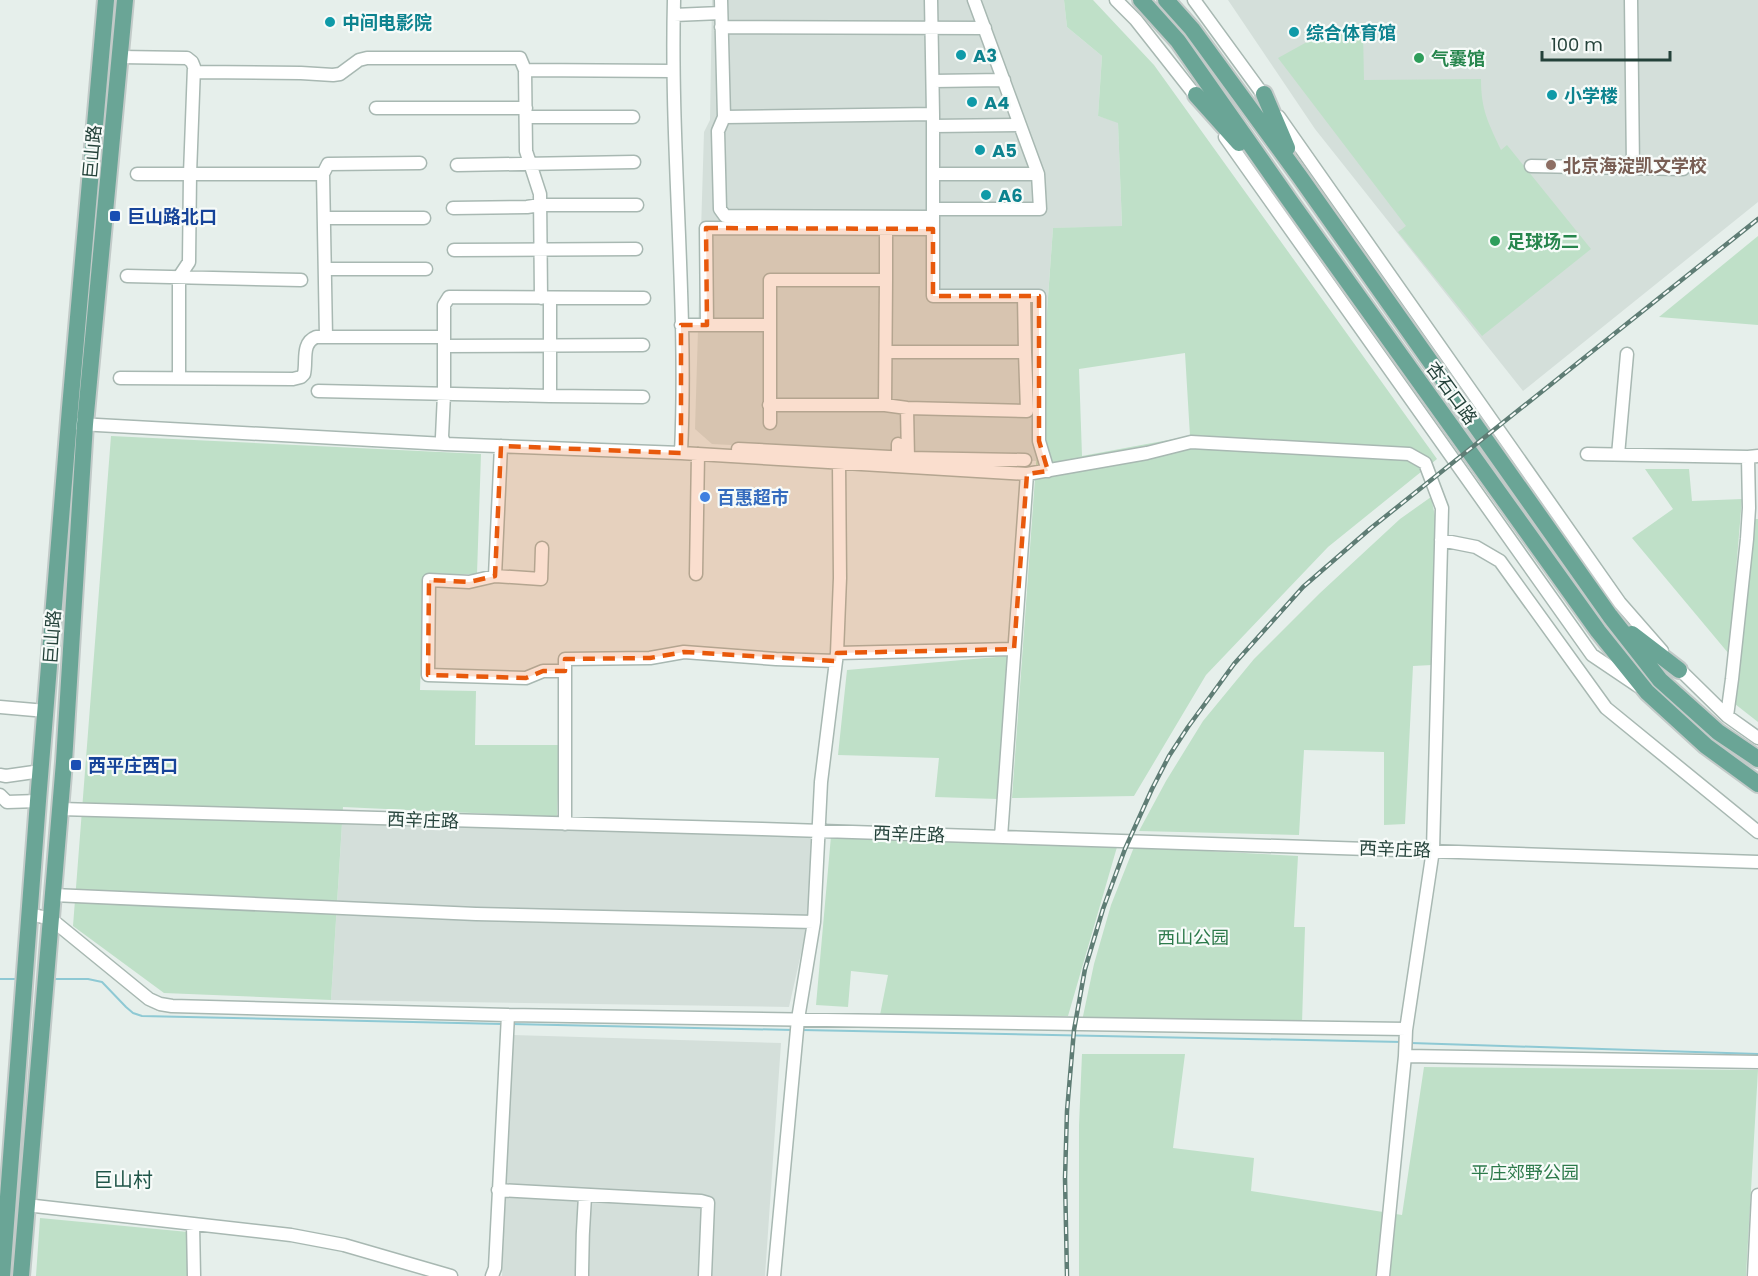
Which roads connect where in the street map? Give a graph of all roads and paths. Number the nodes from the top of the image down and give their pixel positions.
1 (106, 0) edge
2 (125, 0) edge
3 (674, 0) edge
4 (721, 0) edge
5 (931, 0) edge
6 (974, 0) edge
7 (1116, 0) edge
8 (1141, 0) edge
9 (1166, 0) edge
10 (1194, 0) edge
11 (1631, 0) edge
12 (721, 13) junction
13 (674, 15) junction
14 (721, 27) junction
15 (932, 28) junction
16 (985, 28) junction
17 (120, 57) junction
18 (525, 70) junction
19 (672, 70) junction
20 (195, 72) junction
21 (1004, 80) junction
22 (933, 81) junction
23 (1264, 94) junction
24 (1196, 95) junction
25 (376, 108) dead end
26 (526, 112) junction
27 (633, 117) dead end
28 (724, 117) junction
29 (933, 120) junction
30 (1020, 125) junction
31 (634, 162) dead end
32 (420, 163) dead end
33 (457, 165) dead end
34 (531, 165) junction
35 (1531, 166) dead end
36 (1633, 167) junction
37 (1683, 169) dead end
38 (137, 174) dead end
39 (190, 174) junction
40 (323, 174) junction
41 (933, 174) junction
42 (1038, 174) junction
43 (1300, 177) junction
44 (1290, 201) junction
45 (540, 205) junction
46 (638, 205) dead end
47 (453, 208) dead end
48 (324, 218) junction
49 (424, 218) dead end
50 (933, 219) junction
51 (886, 223) junction
52 (636, 249) dead end
53 (454, 250) dead end
54 (541, 250) junction
55 (325, 269) junction
56 (426, 269) dead end
57 (127, 276) dead end
58 (179, 277) junction
59 (300, 280) dead end
60 (886, 280) junction
61 (1024, 296) junction
62 (545, 298) junction
63 (644, 298) dead end
64 (707, 325) junction
65 (769, 325) junction
66 (681, 326) junction
67 (326, 337) junction
68 (444, 341) junction
69 (643, 345) dead end
70 (887, 352) junction
71 (1025, 352) junction
72 (1627, 354) dead end
73 (120, 378) dead end
74 (179, 378) junction
75 (318, 391) dead end
76 (444, 394) junction
77 (550, 396) junction
78 (643, 397) dead end
79 (770, 405) junction
80 (885, 405) junction
81 (908, 408) junction
82 (770, 423) dead end
83 (77, 424) junction
84 (445, 444) junction
85 (898, 444) dead end
86 (501, 446) junction
87 (719, 447) dead end
88 (681, 453) junction
89 (698, 454) junction
90 (1587, 454) dead end
91 (1618, 455) junction
92 (903, 457) junction
93 (1753, 457) edge
94 (1025, 460) dead end
95 (839, 463) junction
96 (1048, 471) junction
97 (1027, 474) junction
98 (1441, 540) junction
99 (542, 548) dead end
100 (696, 574) dead end
101 (495, 576) junction
102 (1610, 616) junction
103 (1014, 650) junction
104 (837, 657) junction
105 (1679, 670) junction
106 (565, 671) junction
107 (1647, 692) junction
108 (0, 707) edge
109 (46, 711) junction
110 (1726, 716) junction
111 (1758, 738) edge
112 (1758, 759) edge
113 (41, 771) junction
114 (0, 775) edge
115 (1758, 784) edge
116 (0, 795) edge
117 (38, 801) junction
118 (60, 809) junction
119 (565, 824) junction
120 (819, 831) junction
121 (1758, 832) edge
122 (1001, 837) junction
123 (1433, 850) junction
124 (1758, 862) edge
125 (53, 895) junction
126 (30, 914) junction
127 (51, 919) junction
128 (814, 922) junction
129 (508, 1015) junction
130 (798, 1020) junction
131 (1406, 1030) junction
132 (1405, 1056) junction
133 (1758, 1062) edge
134 (498, 1190) junction
135 (1758, 1194) edge
136 (585, 1196) junction
137 (26, 1205) junction
138 (193, 1224) junction
139 (2, 1239) edge
140 (2, 1276) edge
141 (21, 1276) edge
142 (194, 1276) edge
143 (451, 1276) edge
144 (492, 1276) edge
145 (582, 1276) edge
146 (705, 1276) edge
147 (774, 1276) edge
148 (1383, 1276) edge
149 (1754, 1276) edge

1 - 83 main road, 巨山路
2 - 17 main road, 巨山路
3 - 13 street
4 - 12 street
5 - 15 street
6 - 16 street
7 - 24 street
8 - 44 main road, 杏石口路
9 - 43 main road, 杏石口路
10 - 23 street, 杏石口路
11 - 36 street
12 - 13 street
12 - 14 street
13 - 19 street
14 - 15 street
14 - 28 street
15 - 16 street
15 - 22 street
16 - 21 street
17 - 20 street
17 - 83 main road, 巨山路
18 - 19 street
18 - 20 street
18 - 26 street
19 - 66 street
20 - 39 street
21 - 22 street
21 - 30 street
22 - 29 street
23 - 43 main road
23 - 105 street, 杏石口路
24 - 44 main road
24 - 107 street
25 - 26 street
26 - 27 street
26 - 34 street
28 - 29 street
28 - 51 street
29 - 30 street
29 - 41 street
30 - 42 street
31 - 34 street
32 - 40 street
33 - 34 street
34 - 45 street
35 - 36 street
36 - 37 street
38 - 39 street
39 - 40 street
39 - 58 street
40 - 48 street
41 - 42 street
41 - 50 street
42 - 50 street
43 - 102 main road, 杏石口路
44 - 107 main road, 杏石口路
45 - 46 street
45 - 47 street
45 - 54 street
48 - 49 street
48 - 55 street
50 - 51 street
50 - 61 street
51 - 60 street
51 - 64 street
52 - 54 street
53 - 54 street
54 - 62 street
55 - 56 street
55 - 67 street
57 - 58 street
58 - 59 street
58 - 74 street
60 - 65 street
60 - 70 street
61 - 71 street
61 - 96 street
62 - 63 street
62 - 68 street
62 - 77 street
64 - 65 street
64 - 66 street
65 - 79 street
66 - 88 street
67 - 68 street
67 - 74 street
68 - 69 street
68 - 76 street
70 - 71 street
70 - 80 street
71 - 81 street
72 - 91 street
73 - 74 street
75 - 76 street
76 - 77 street
76 - 84 street
77 - 78 street
79 - 80 street
79 - 82 street
80 - 81 street
81 - 92 street
83 - 84 street
83 - 109 main road, 巨山路
83 - 118 main road, 巨山路
84 - 86 street
85 - 92 street
86 - 88 street
86 - 101 street
87 - 92 street
88 - 89 street
89 - 95 street
89 - 100 street
90 - 91 street
91 - 93 street
92 - 94 street
93 - 110 street
95 - 97 street
95 - 104 street
96 - 97 street
96 - 98 street
97 - 103 street
98 - 121 street
98 - 123 street
99 - 101 street
101 - 106 street
102 - 105 main road
102 - 112 main road, 杏石口路
103 - 104 street
103 - 122 street
104 - 106 street
104 - 120 street
105 - 110 street, 杏石口路
106 - 119 street
107 - 115 main road, 杏石口路
108 - 109 street
109 - 113 main road, 巨山路
110 - 111 street, 杏石口路
113 - 114 street
113 - 117 main road, 巨山路
116 - 117 street
117 - 126 main road, 巨山路
118 - 119 street, 西辛庄路
118 - 125 main road, 巨山路
119 - 120 street, 西辛庄路
120 - 122 street, 西辛庄路
120 - 128 street
122 - 123 street, 西辛庄路
123 - 124 street, 西辛庄路
123 - 131 street
125 - 127 main road, 巨山路
125 - 128 street
126 - 127 street
126 - 139 main road, 巨山路
127 - 129 street
127 - 137 main road, 巨山路
128 - 130 street
129 - 130 street
129 - 134 street
130 - 131 street
130 - 147 street
131 - 132 street
132 - 133 street
132 - 148 street
134 - 136 street
134 - 144 street
135 - 149 street
136 - 145 street
136 - 146 street
137 - 138 street
137 - 141 main road, 巨山路
138 - 142 street
138 - 143 street
139 - 140 main road, 巨山路

